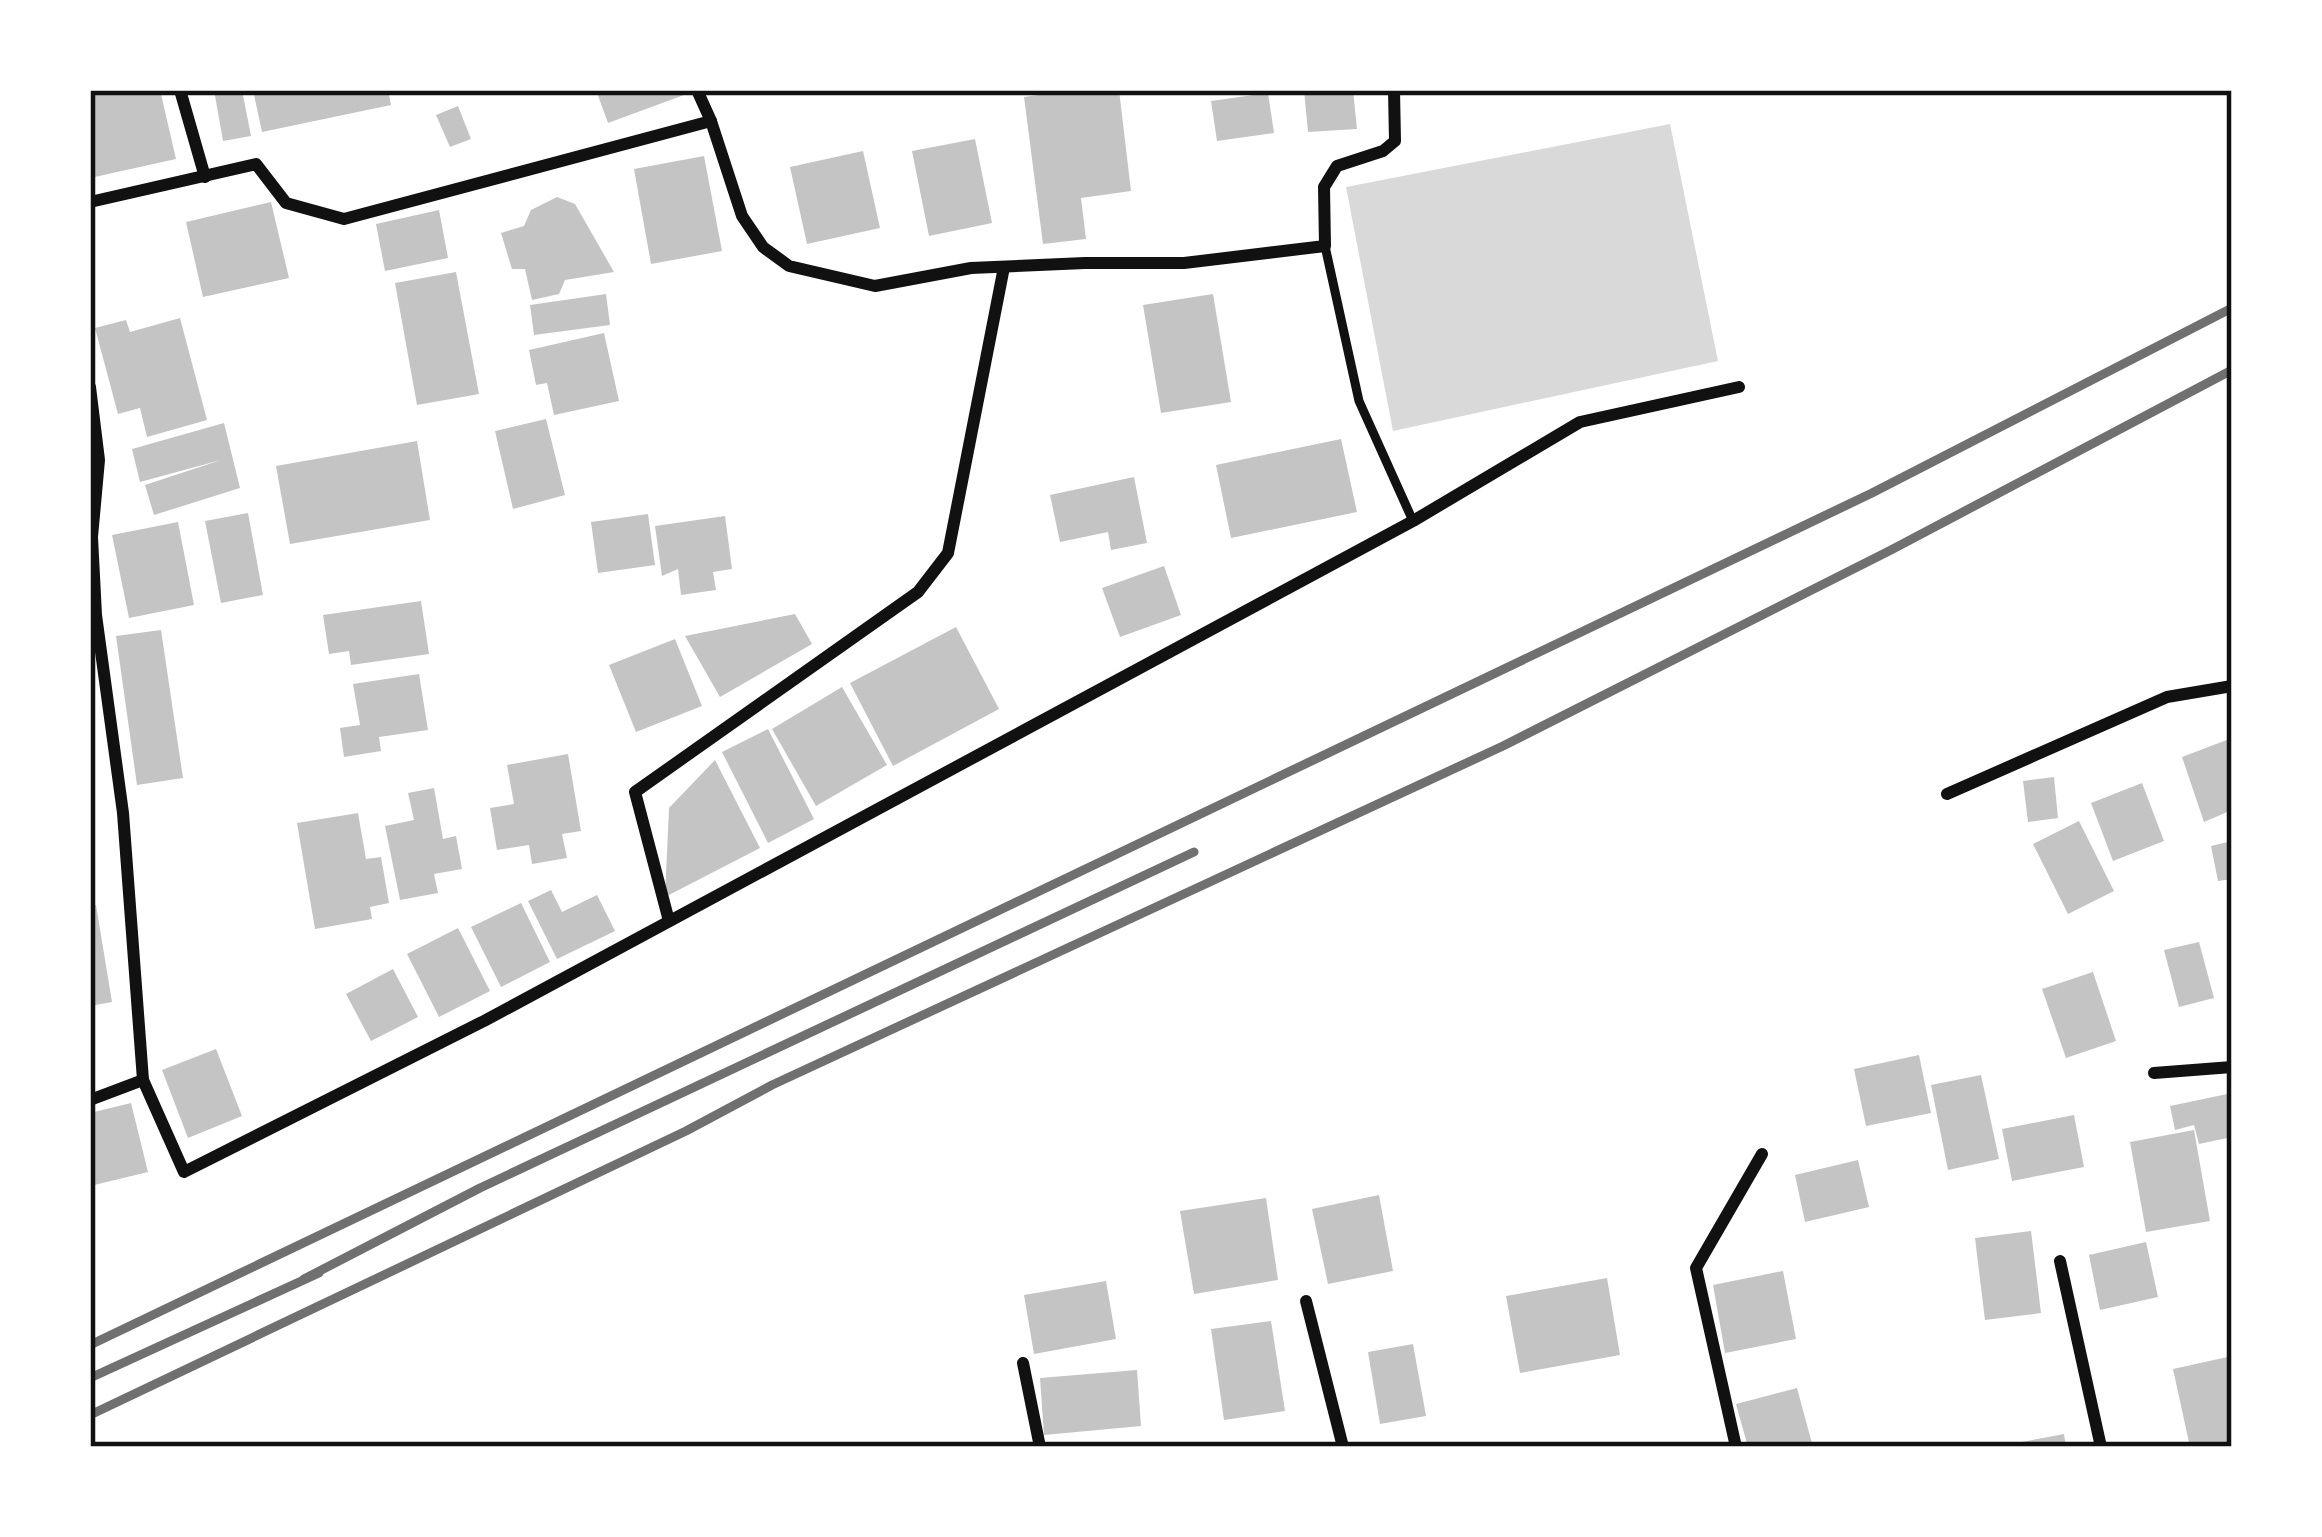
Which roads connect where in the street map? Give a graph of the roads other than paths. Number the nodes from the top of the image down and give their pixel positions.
1 (180, 90) edge
2 (697, 90) edge
3 (1394, 90) edge
4 (711, 121) junction
5 (205, 177) junction
6 (90, 202) edge
7 (1325, 246) junction
8 (1004, 267) junction
9 (90, 387) edge
10 (1739, 387) dead end
11 (1413, 521) junction
12 (2232, 686) edge
13 (1948, 794) dead end
14 (669, 921) junction
15 (2232, 1067) edge
16 (2154, 1073) dead end
17 (143, 1080) junction
18 (90, 1100) edge
19 (1762, 1154) dead end
20 (2060, 1261) dead end
21 (1306, 1301) dead end
22 (1023, 1363) dead end
23 (1040, 1447) edge
24 (1343, 1447) edge
25 (1736, 1447) edge
26 (2101, 1447) edge

1 - 5 street
2 - 4 street
3 - 7 street
4 - 5 street
4 - 8 street
5 - 6 street
7 - 8 street
7 - 11 lane
8 - 14 street
9 - 17 street
10 - 11 street
11 - 14 street
12 - 13 street
14 - 17 street
15 - 16 street
17 - 18 street
19 - 25 street
20 - 26 street
21 - 24 street
22 - 23 street

